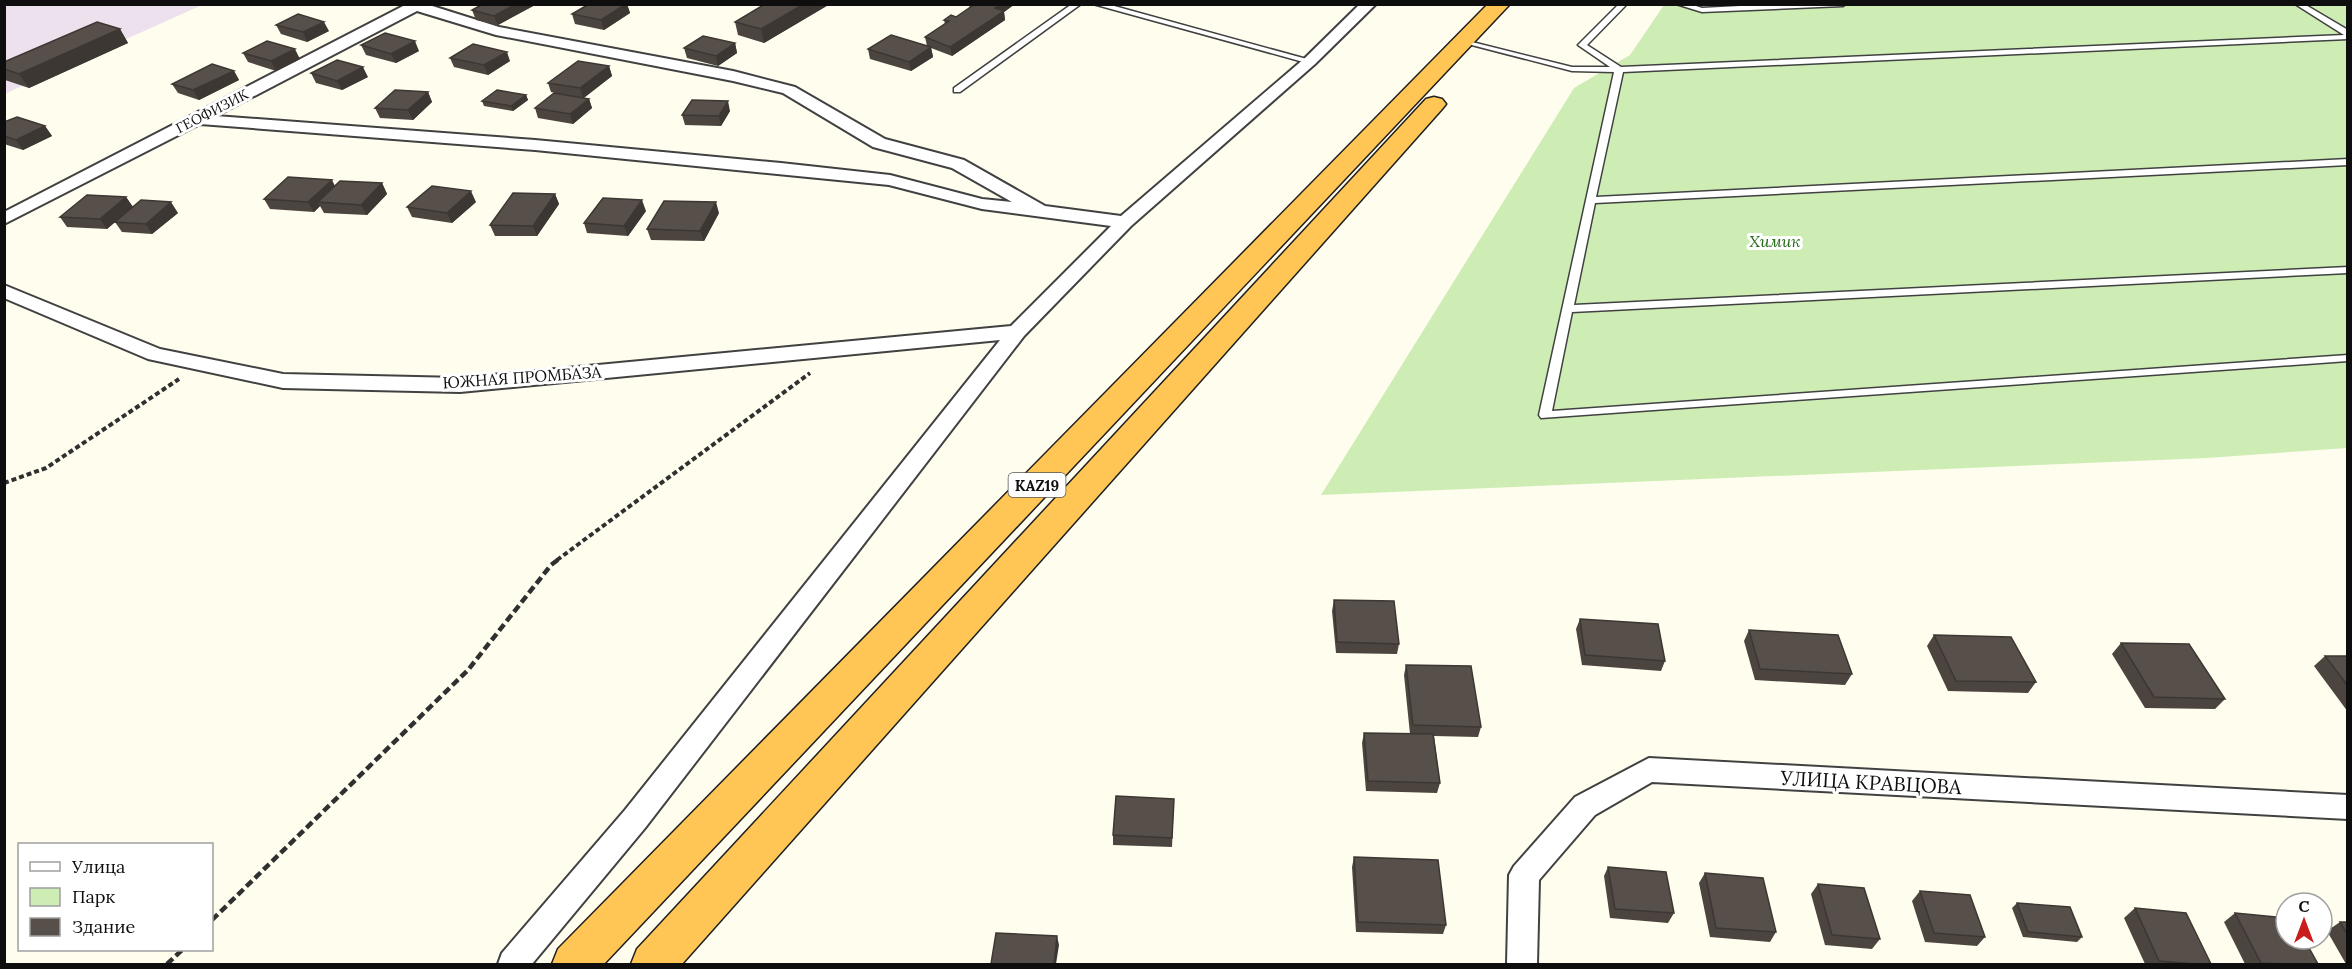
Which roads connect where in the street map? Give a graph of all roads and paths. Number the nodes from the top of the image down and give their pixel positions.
1 (1078, 4) edge
2 (1096, 4) edge
3 (1369, 4) edge
4 (1500, 4) edge
5 (1525, 4) edge
6 (1624, 4) edge
7 (1679, 4) edge
8 (1843, 4) edge
9 (2298, 4) edge
10 (417, 5) edge
11 (2348, 35) edge
12 (1475, 44) junction
13 (1310, 61) junction
14 (1619, 70) junction
15 (957, 90) dead end
16 (198, 119) junction
17 (2348, 162) edge
18 (1590, 200) junction
19 (1040, 211) junction
20 (4, 219) edge
21 (1125, 222) junction
22 (2348, 270) edge
23 (4, 291) edge
24 (1567, 309) junction
25 (1017, 332) junction
26 (2348, 358) edge
27 (202, 364) junction
28 (815, 369) dead end
29 (4, 483) edge
30 (2348, 807) edge
31 (213, 920) edge
32 (181, 951) edge
33 (167, 964) edge
34 (513, 964) edge
35 (574, 964) edge
36 (653, 964) edge
37 (1522, 964) edge

1 - 15 lane
2 - 13 lane
3 - 13 street
4 - 12 highway, KAZ19
5 - 12 highway, KAZ19
6 - 14 lane
7 - 8 lane
9 - 11 lane
10 - 16 street, ГЕОФИЗИК
10 - 19 street
11 - 14 lane
12 - 14 lane
12 - 35 highway, KAZ19
12 - 36 highway, KAZ19
13 - 21 street
14 - 18 lane
16 - 19 street
16 - 20 street, ГЕОФИЗИК
17 - 18 lane
18 - 24 lane
19 - 21 street
21 - 25 street
22 - 24 lane
23 - 27 street, ЮЖНАЯ ПРОМБАЗА
24 - 26 lane
25 - 27 street, ЮЖНАЯ ПРОМБАЗА
25 - 34 street
27 - 29 path
28 - 31 path
30 - 37 street, УЛИЦА КРАВЦОВА
32 - 33 path

